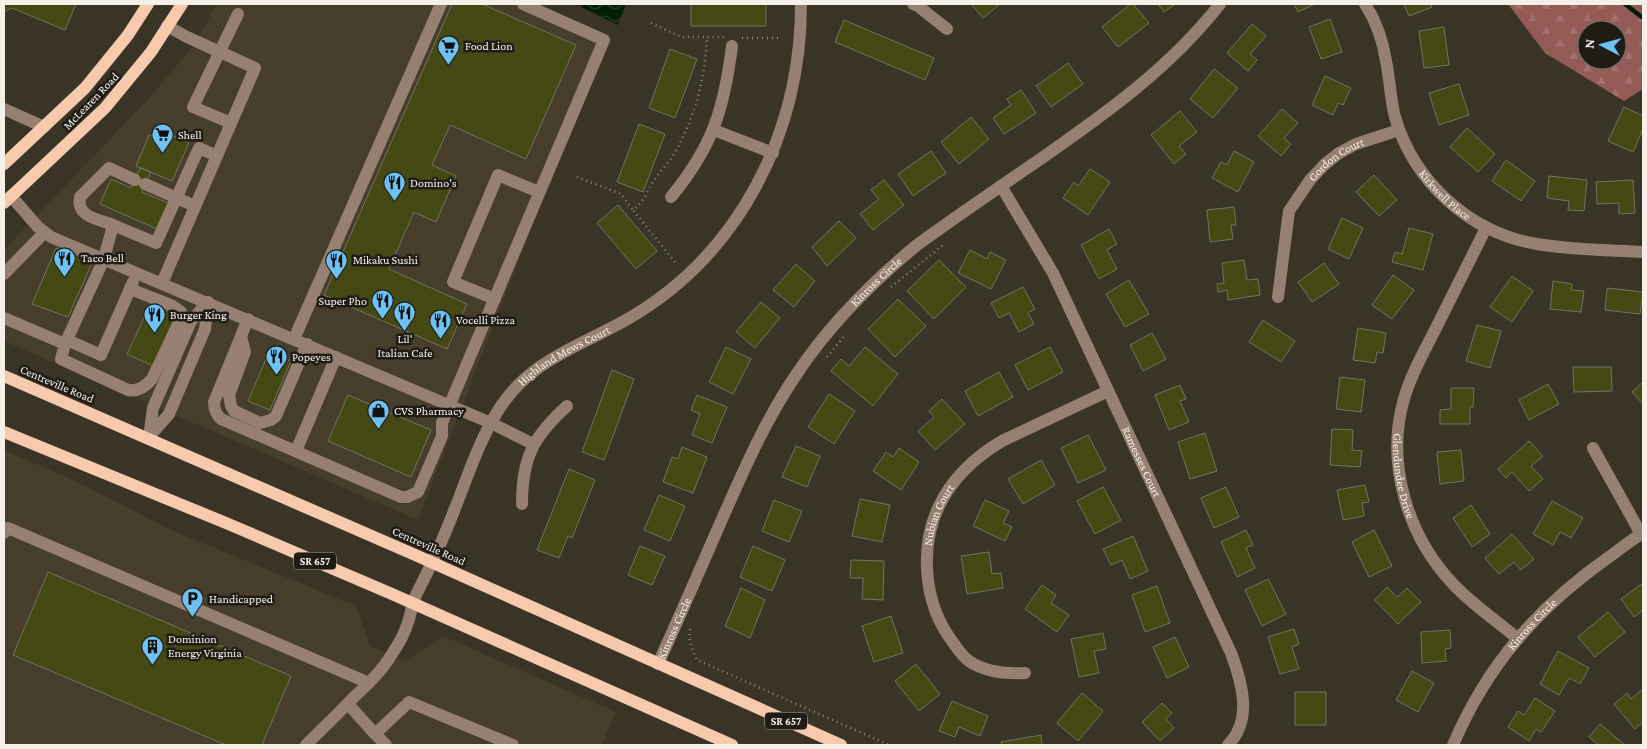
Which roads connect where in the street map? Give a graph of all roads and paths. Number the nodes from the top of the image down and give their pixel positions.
1 (148, 4) edge
2 (182, 4) edge
3 (441, 4) edge
4 (523, 4) edge
5 (801, 4) edge
6 (912, 4) edge
7 (1220, 4) edge
8 (1365, 4) edge
9 (238, 14) dead end
10 (651, 23) dead end
11 (168, 26) junction
12 (947, 28) dead end
13 (707, 37) junction
14 (782, 38) dead end
15 (731, 40) junction
16 (219, 52) junction
17 (4, 109) edge
18 (231, 123) junction
19 (44, 127) junction
20 (714, 130) junction
21 (1399, 130) junction
22 (773, 154) junction
23 (217, 156) junction
24 (4, 164) edge
25 (578, 177) dead end
26 (1001, 186) junction
27 (540, 192) junction
28 (671, 197) dead end
29 (177, 198) junction
30 (7, 199) edge
31 (196, 206) junction
32 (633, 210) junction
33 (113, 225) junction
34 (1486, 228) junction
35 (44, 233) junction
36 (948, 241) dead end
37 (156, 243) junction
38 (176, 251) junction
39 (1643, 252) edge
40 (104, 259) junction
41 (675, 262) dead end
42 (137, 273) junction
43 (4, 274) edge
44 (162, 283) junction
45 (130, 289) junction
46 (886, 292) dead end
47 (1278, 297) dead end
48 (495, 299) junction
49 (208, 302) junction
50 (4, 318) edge
51 (248, 319) junction
52 (846, 334) dead end
53 (241, 336) junction
54 (294, 339) junction
55 (66, 342) junction
56 (307, 344) junction
57 (336, 356) junction
58 (824, 362) dead end
59 (4, 376) edge
60 (1108, 391) junction
61 (450, 405) junction
62 (567, 406) dead end
63 (491, 423) junction
64 (4, 432) edge
65 (148, 438) junction
66 (533, 444) junction
67 (1593, 448) dead end
68 (296, 451) junction
69 (522, 504) dead end
70 (4, 533) edge
71 (1642, 533) edge
72 (432, 563) junction
73 (413, 603) junction
74 (693, 623) dead end
75 (1518, 639) junction
76 (658, 664) junction
77 (1024, 673) dead end
78 (369, 683) junction
79 (348, 704) junction
80 (374, 734) junction
81 (306, 745) edge
82 (386, 745) edge
83 (513, 745) edge
84 (732, 745) edge
85 (840, 745) edge
86 (889, 745) edge
87 (1228, 745) edge
88 (1453, 745) edge

1 - 19 main road, McLearen Road
2 - 11 main road, McLearen Road
3 - 54 street
4 - 27 street
5 - 22 street, Highland Mews Court
6 - 12 street
7 - 26 street, Kinross Circle
8 - 21 street, Kirkwell Place
9 - 16 street
10 - 13 path
11 - 16 street
11 - 30 main road, McLearen Road
13 - 15 path
13 - 32 path
14 - 15 path
15 - 20 street
16 - 18 street
16 - 18 street
17 - 19 street
18 - 23 street
19 - 24 main road, McLearen Road
20 - 22 street
20 - 28 street
21 - 34 street, Kirkwell Place
21 - 47 street, Gordon Court
22 - 63 street, Highland Mews Court
23 - 29 street
23 - 31 street
25 - 32 path
26 - 60 street, Ramesses Court
26 - 76 street, Kinross Circle
27 - 48 street
27 - 48 street
29 - 31 street
29 - 33 street
29 - 37 street
30 - 35 street
31 - 38 street
32 - 41 path
33 - 37 street
33 - 40 street
34 - 39 street, Kirkwell Place
34 - 75 street, Glendundee Drive
35 - 40 street
35 - 43 street
36 - 46 path
37 - 38 street
38 - 44 street
40 - 42 street
40 - 55 street
42 - 44 street
42 - 45 street
44 - 49 street
45 - 55 street
45 - 55 street
48 - 61 street
49 - 51 street
49 - 65 street
49 - 65 street
50 - 55 street
51 - 53 street
51 - 54 street
52 - 58 path
53 - 56 street
53 - 68 street
54 - 56 street
56 - 57 street
57 - 61 street
57 - 68 street
59 - 65 main road, Centreville Road / SR 657
60 - 77 street, Nubian Court
60 - 87 street, Ramesses Court
61 - 63 street
61 - 68 street
62 - 66 street
63 - 66 street
63 - 72 street, Highland Mews Court
64 - 73 main road, SR 657
65 - 72 main road, Centreville Road / SR 657
66 - 69 street
67 - 71 street
70 - 78 street
71 - 75 street, Kinross Circle
72 - 73 street, Highland Mews Court
72 - 76 main road, Centreville Road / SR 657
73 - 78 street, Highland Mews Court
73 - 84 main road, SR 657
74 - 86 path
75 - 88 street, Kinross Circle
76 - 85 main road, Centreville Road / SR 657
78 - 79 street, Highland Mews Court
79 - 80 street
79 - 81 street, Highland Mews Court
80 - 82 street
80 - 83 street

